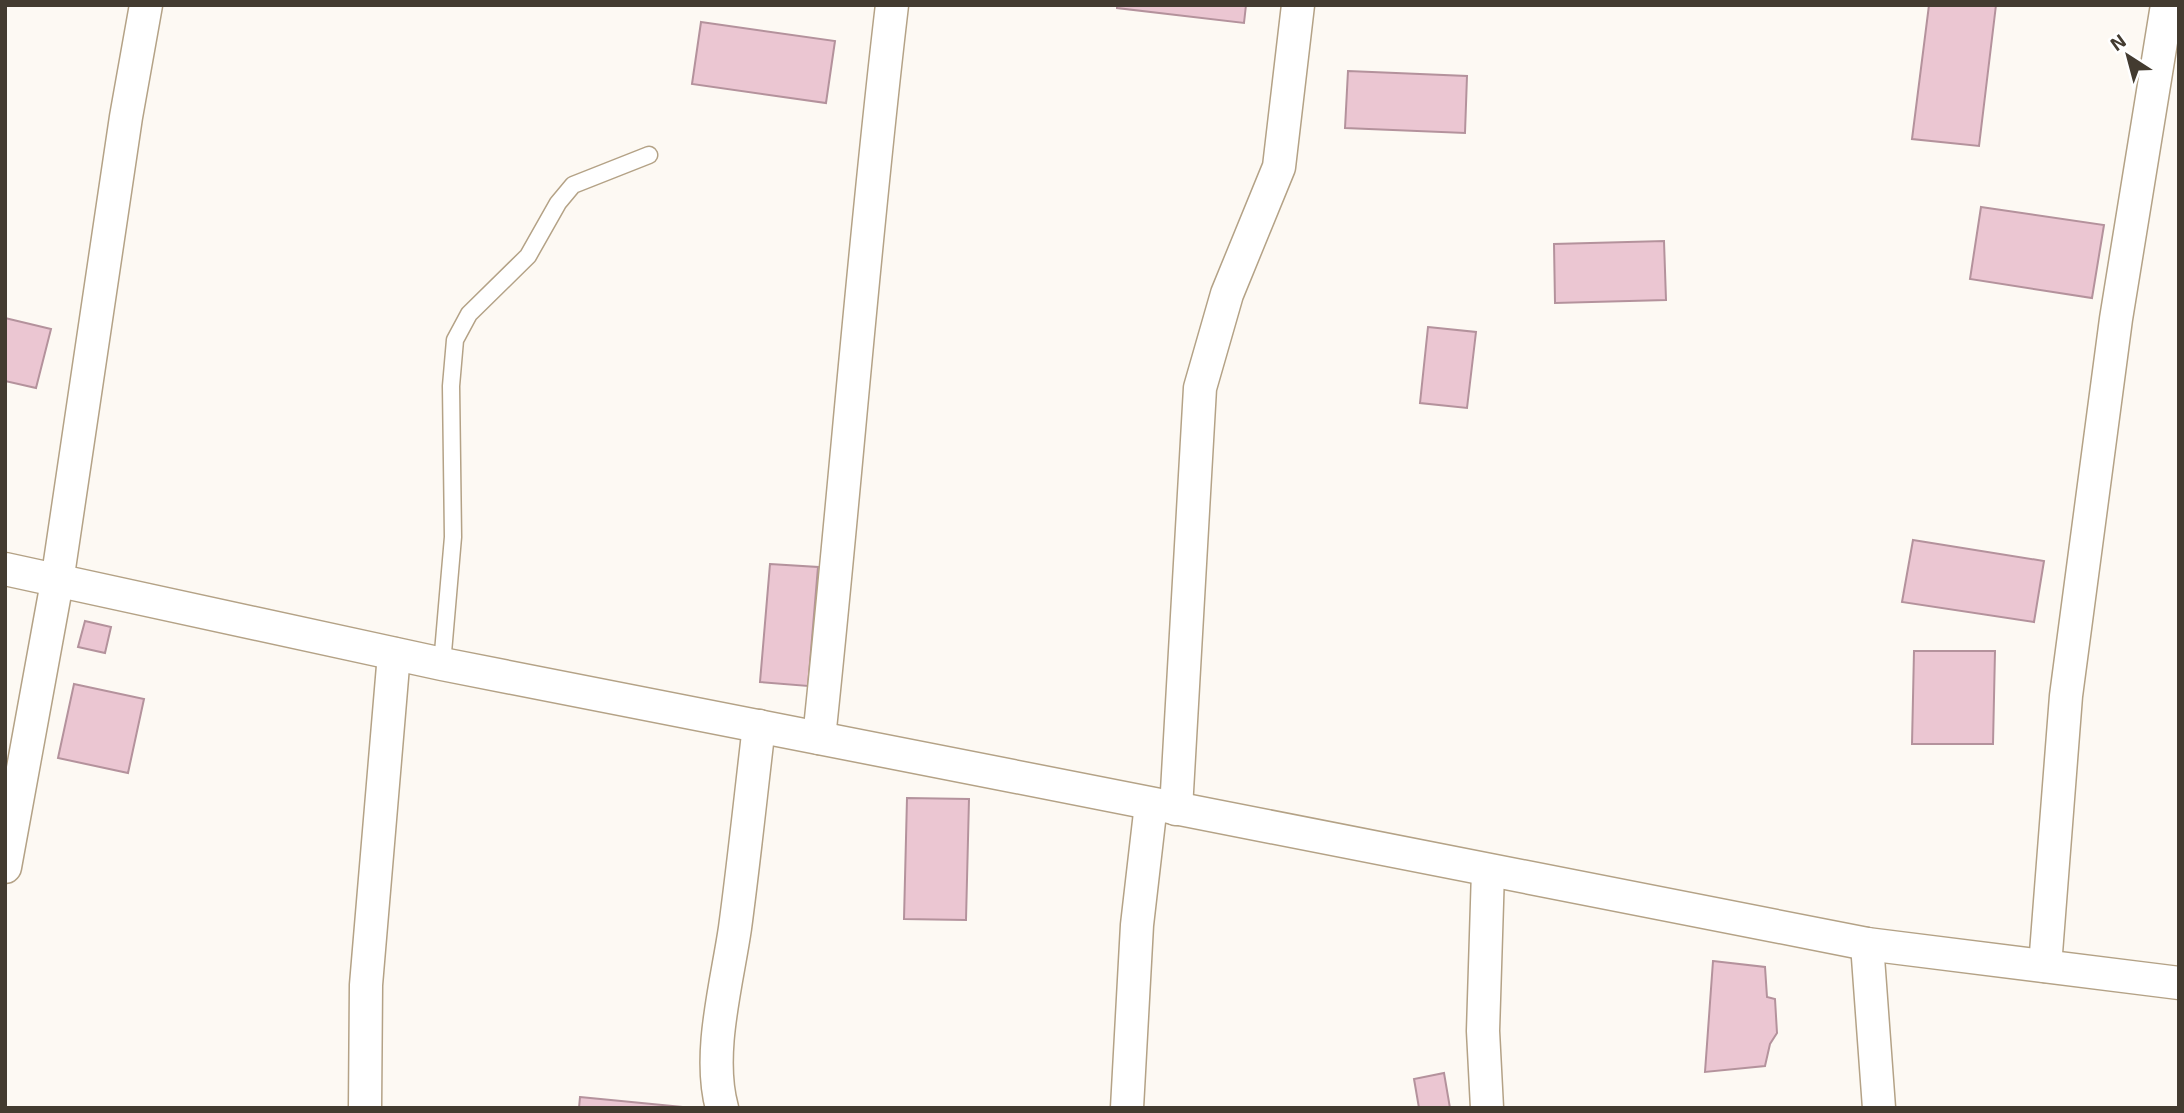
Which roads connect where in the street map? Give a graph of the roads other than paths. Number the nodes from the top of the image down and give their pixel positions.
1 (146, 5) edge
2 (892, 5) edge
3 (1298, 5) edge
4 (2167, 5) edge
5 (649, 155) dead end
6 (5, 569) edge
7 (57, 582) junction
8 (394, 654) junction
9 (442, 664) junction
10 (759, 726) junction
11 (819, 738) junction
12 (1164, 807) junction
13 (5, 867) edge
14 (1489, 871) junction
15 (1867, 944) junction
16 (2045, 966) junction
17 (2179, 983) edge
18 (365, 1108) edge
19 (722, 1108) edge
20 (1127, 1108) edge
21 (1487, 1108) edge
22 (1879, 1108) edge

1 - 7 street
2 - 11 street
3 - 12 street
4 - 16 street
5 - 9 lane
6 - 7 street
7 - 8 street
7 - 13 street
8 - 9 street
8 - 18 street
9 - 10 street
10 - 11 street
10 - 19 street
11 - 12 street
12 - 14 street
12 - 20 street
14 - 15 street
14 - 21 street
15 - 16 street
15 - 22 street
16 - 17 street

